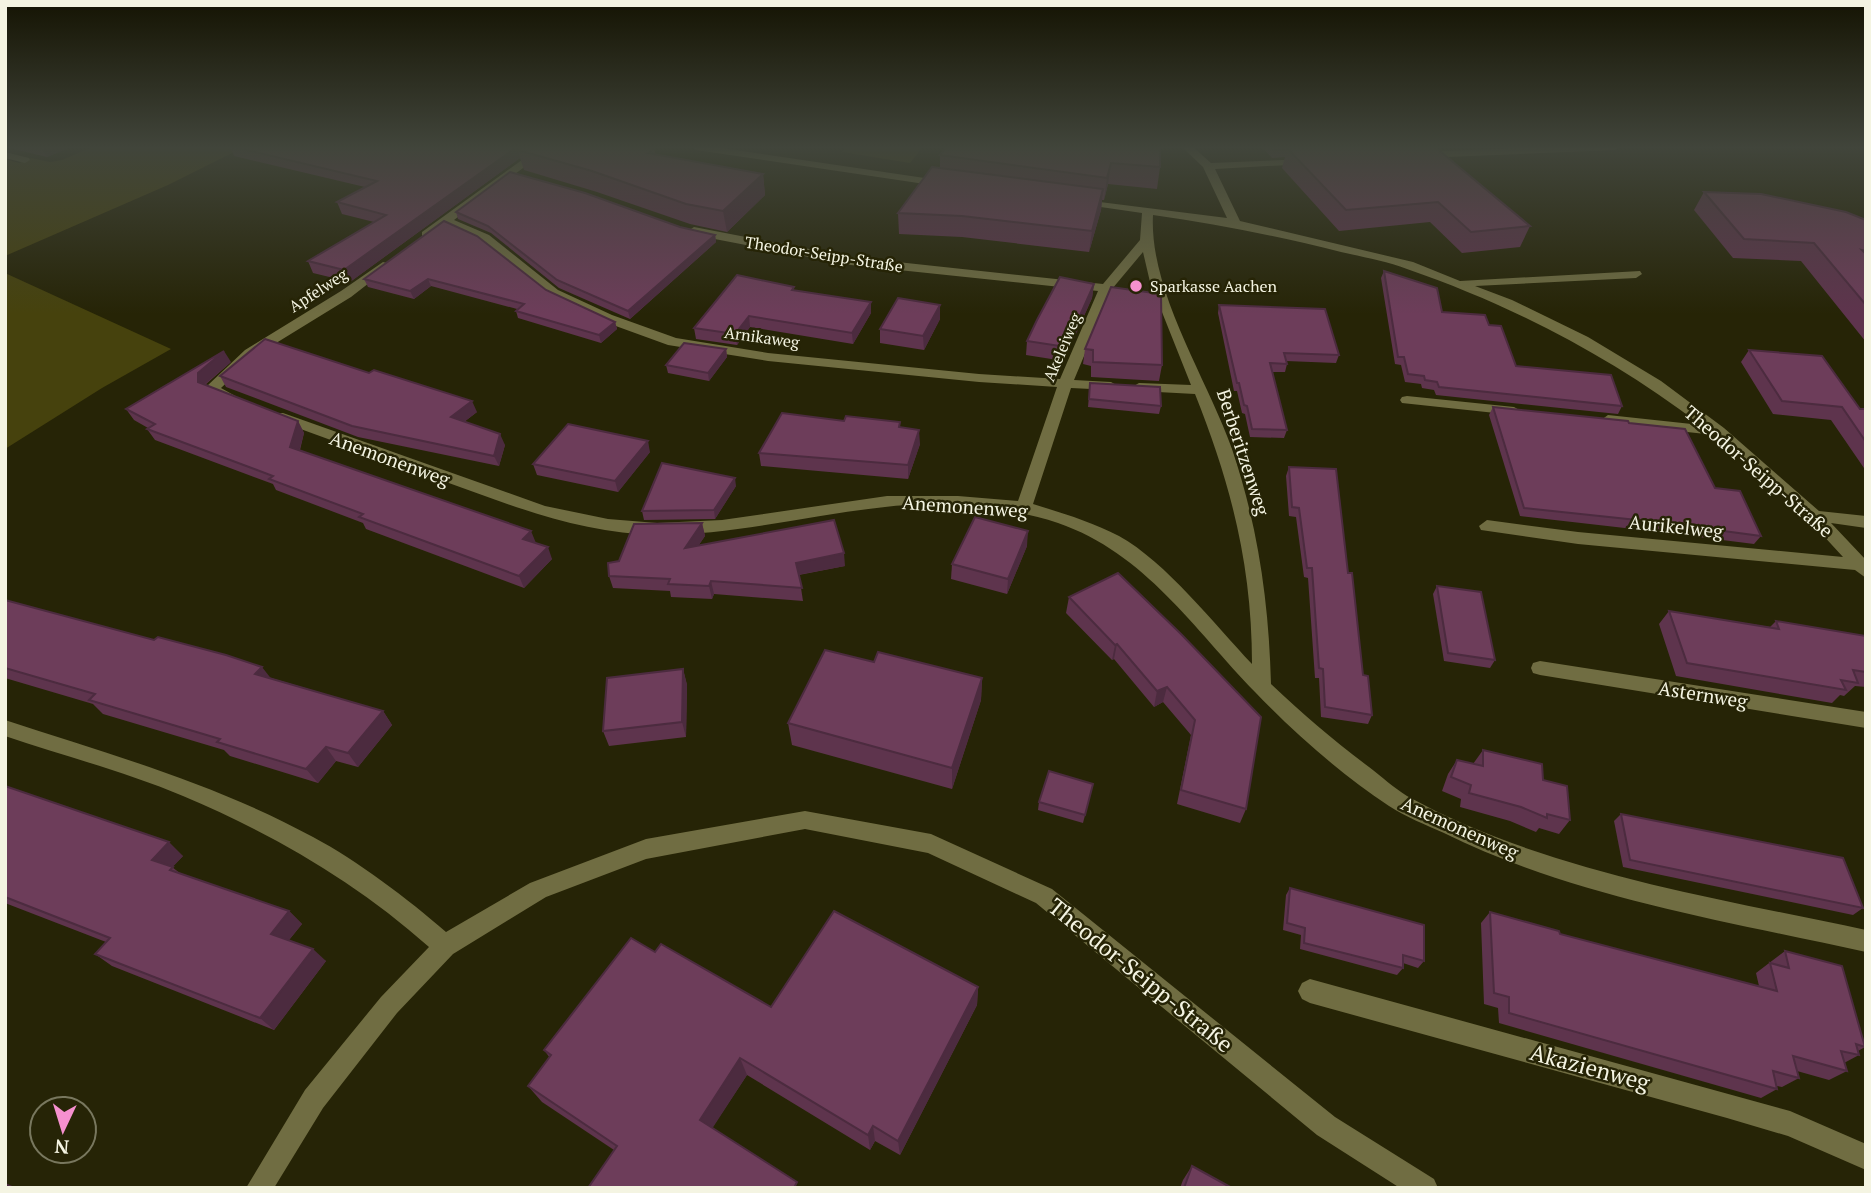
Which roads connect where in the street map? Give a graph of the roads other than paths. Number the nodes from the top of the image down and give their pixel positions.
1 (467, 203) edge
2 (1088, 203) edge
3 (1226, 203) edge
4 (1148, 211) junction
5 (449, 216) junction
6 (1235, 223) junction
7 (686, 230) edge
8 (1146, 240) junction
9 (413, 244) edge
10 (392, 259) edge
11 (1636, 274) dead end
12 (1458, 283) junction
13 (1106, 288) junction
14 (1065, 384) junction
15 (212, 389) joint
16 (1202, 390) junction
17 (1408, 400) dead end
18 (1531, 412) edge
19 (1586, 418) edge
20 (1719, 431) junction
21 (1024, 508) junction
22 (1815, 516) junction
23 (1866, 522) edge
24 (1487, 526) dead end
25 (1863, 568) edge
26 (1540, 668) dead end
27 (1262, 687) junction
28 (1866, 720) edge
29 (5, 728) edge
30 (1866, 941) edge
31 (445, 946) junction
32 (1310, 991) dead end
33 (1866, 1157) edge
34 (259, 1188) edge
35 (1425, 1188) edge

1 - 5 street
2 - 4 street, Theodor-Seipp-Straße
3 - 6 street
4 - 6 street, Theodor-Seipp-Straße
4 - 8 street
5 - 9 street
5 - 14 street, Arnikaweg
6 - 12 street, Theodor-Seipp-Straße
7 - 13 street, Theodor-Seipp-Straße
8 - 13 street, Akeleiweg
8 - 16 street, Berberitzenweg
10 - 15 street, Apfelweg
11 - 12 street, Theodor-Seipp-Straße
12 - 20 street, Theodor-Seipp-Straße
13 - 14 street, Akeleiweg
14 - 16 street, Arnikaweg
14 - 21 street, Akeleiweg
15 - 21 street, Anemonenweg
16 - 27 street, Berberitzenweg
17 - 18 street
19 - 20 street
20 - 22 street, Theodor-Seipp-Straße
21 - 27 street, Anemonenweg
22 - 23 street
22 - 25 street, Theodor-Seipp-Straße
24 - 25 street, Aurikelweg
26 - 28 street, Asternweg
27 - 30 street, Anemonenweg
29 - 31 street
31 - 34 street, Theodor-Seipp-Straße
31 - 35 street, Theodor-Seipp-Straße
32 - 33 street, Akazienweg

